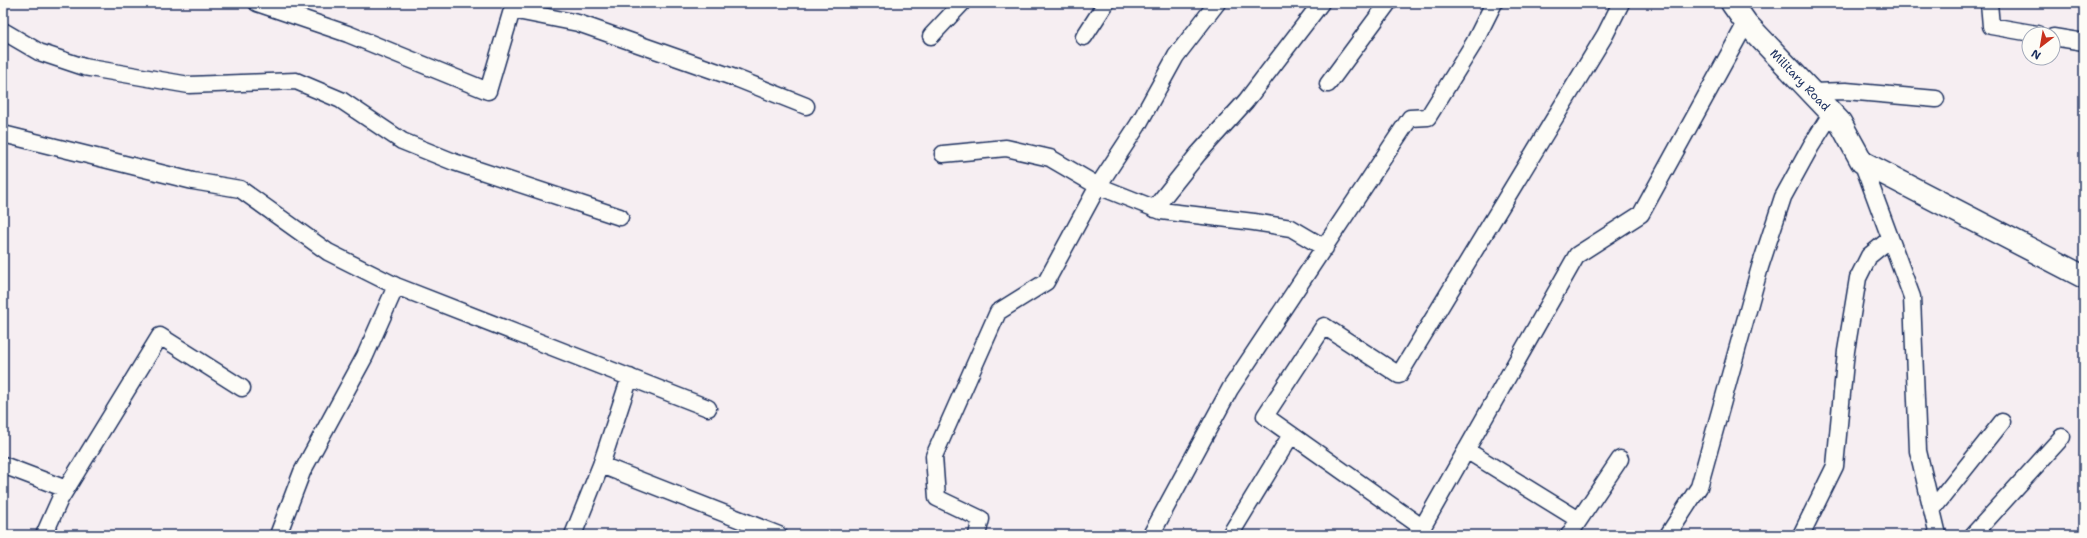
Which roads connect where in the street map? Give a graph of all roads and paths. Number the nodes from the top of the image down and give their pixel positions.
1 (257, 3) edge
2 (962, 3) edge
3 (1106, 3) edge
4 (1217, 3) edge
5 (1321, 3) edge
6 (1388, 3) edge
7 (1494, 3) edge
8 (1621, 3) edge
9 (1732, 3) edge
10 (1990, 3) edge
11 (1746, 23) junction
12 (3, 31) edge
13 (2021, 31) edge
14 (931, 36) dead end
15 (1084, 37) dead end
16 (2061, 38) edge
17 (2084, 42) edge
18 (1328, 84) dead end
19 (1810, 92) junction
20 (1936, 99) dead end
21 (806, 106) dead end
22 (1831, 114) junction
23 (3, 134) edge
24 (943, 154) dead end
25 (1862, 162) junction
26 (1098, 186) junction
27 (1154, 208) junction
28 (620, 217) dead end
29 (1890, 239) junction
30 (1325, 248) junction
31 (2084, 277) edge
32 (396, 286) junction
33 (630, 377) junction
34 (242, 388) dead end
35 (708, 408) dead end
36 (2002, 422) dead end
37 (1291, 435) junction
38 (2062, 437) dead end
39 (1466, 450) junction
40 (1620, 459) dead end
41 (3, 465) edge
42 (600, 465) junction
43 (66, 489) junction
44 (1932, 510) junction
45 (1579, 520) junction
46 (1420, 531) edge
47 (44, 535) edge
48 (278, 535) edge
49 (573, 535) edge
50 (779, 535) edge
51 (977, 535) edge
52 (1151, 535) edge
53 (1230, 535) edge
54 (1569, 535) edge
55 (1668, 535) edge
56 (1801, 535) edge
57 (1938, 535) edge
58 (1973, 535) edge

1 - 21 street
2 - 14 street
3 - 15 street
4 - 26 street
5 - 27 street
6 - 18 street
7 - 30 street
8 - 37 street
9 - 11 street, Military Road
10 - 13 street
11 - 19 street, Military Road
11 - 39 street
12 - 28 street
16 - 17 street
19 - 20 street
19 - 22 street, Military Road
22 - 25 street, Military Road
22 - 55 street
23 - 32 street
24 - 26 street
25 - 29 street
25 - 31 street
26 - 27 street
26 - 51 street
27 - 30 street
29 - 44 street
29 - 56 street
30 - 52 street
32 - 33 street
32 - 48 street
33 - 35 street
33 - 42 street
34 - 43 street
36 - 44 street
37 - 46 street
37 - 53 street
38 - 58 street
39 - 45 street
39 - 46 street
40 - 45 street
41 - 43 street
42 - 49 street
42 - 50 street
43 - 47 street
44 - 57 street
45 - 54 street

